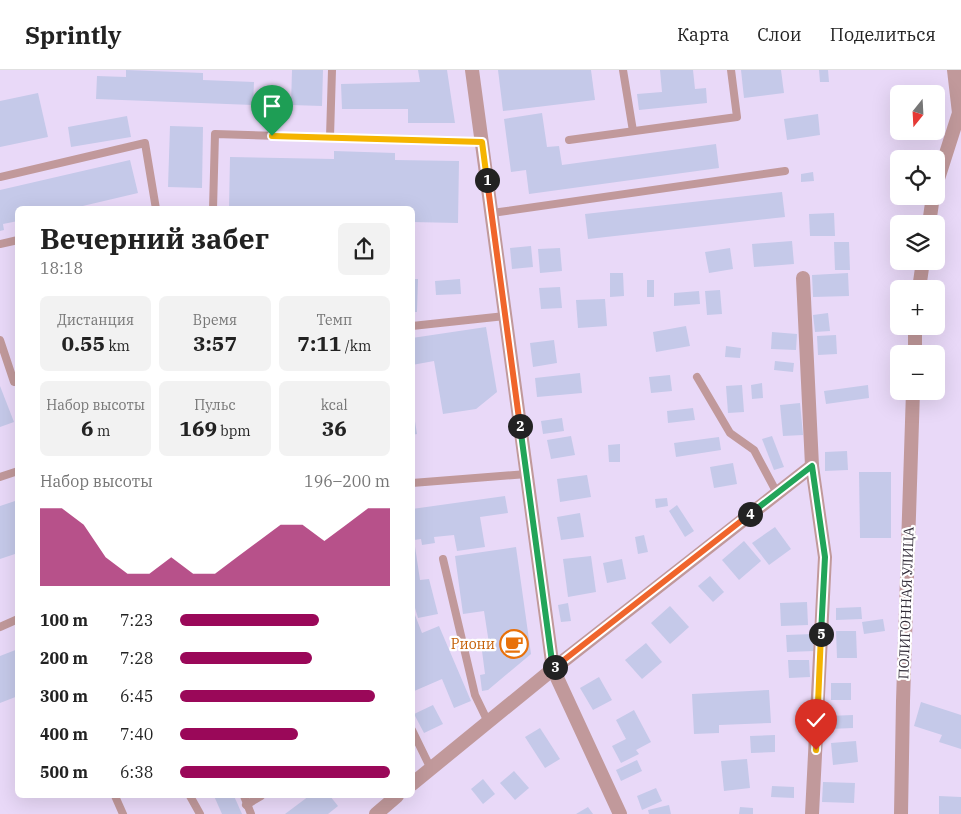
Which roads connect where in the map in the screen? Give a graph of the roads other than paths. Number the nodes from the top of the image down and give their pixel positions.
1 (332, 70) edge
2 (472, 70) edge
3 (623, 70) edge
4 (731, 70) edge
5 (954, 70) edge
6 (960, 110) edge
7 (633, 131) junction
8 (330, 137) junction
9 (569, 140) dead end
10 (482, 142) junction
11 (945, 157) edge
12 (785, 171) dead end
13 (0, 177) edge
14 (155, 206) edge
15 (213, 206) edge
16 (492, 213) junction
17 (15, 241) edge
18 (0, 244) edge
19 (803, 278) dead end
20 (506, 316) junction
21 (415, 326) edge
22 (0, 340) edge
23 (697, 377) dead end
24 (15, 382) edge
25 (913, 400) edge
26 (812, 466) junction
27 (15, 472) edge
28 (527, 474) junction
29 (0, 477) edge
30 (415, 483) edge
31 (778, 493) junction
32 (443, 559) dead end
33 (15, 621) edge
34 (0, 627) edge
35 (553, 669) junction
36 (488, 722) junction
37 (415, 736) edge
38 (431, 769) junction
39 (415, 782) edge
40 (116, 798) edge
41 (191, 798) edge
42 (244, 798) edge
43 (258, 798) edge
44 (395, 798) edge
45 (246, 805) junction
46 (123, 814) edge
47 (200, 814) edge
48 (251, 814) edge
49 (376, 814) edge
50 (620, 814) edge
51 (812, 814) edge
52 (901, 814) edge

1 - 8 lane
2 - 10 street
3 - 7 lane
4 - 7 lane
5 - 6 street
6 - 11 street
7 - 9 lane
8 - 10 lane
8 - 15 lane
10 - 16 street
12 - 16 lane
13 - 14 lane
16 - 20 street
17 - 18 lane
19 - 26 street
20 - 21 lane
20 - 28 street
22 - 24 lane
23 - 31 lane
25 - 52 street, ПОЛИГОННАЯ УЛИЦА
26 - 31 street
26 - 51 street
27 - 29 lane
28 - 30 lane
28 - 35 street
31 - 35 street
32 - 36 lane
33 - 34 lane
35 - 36 street
35 - 50 street
36 - 38 street
37 - 38 lane
38 - 39 street
40 - 46 lane
41 - 47 lane
42 - 45 lane
43 - 45 lane
44 - 49 street
45 - 48 lane

